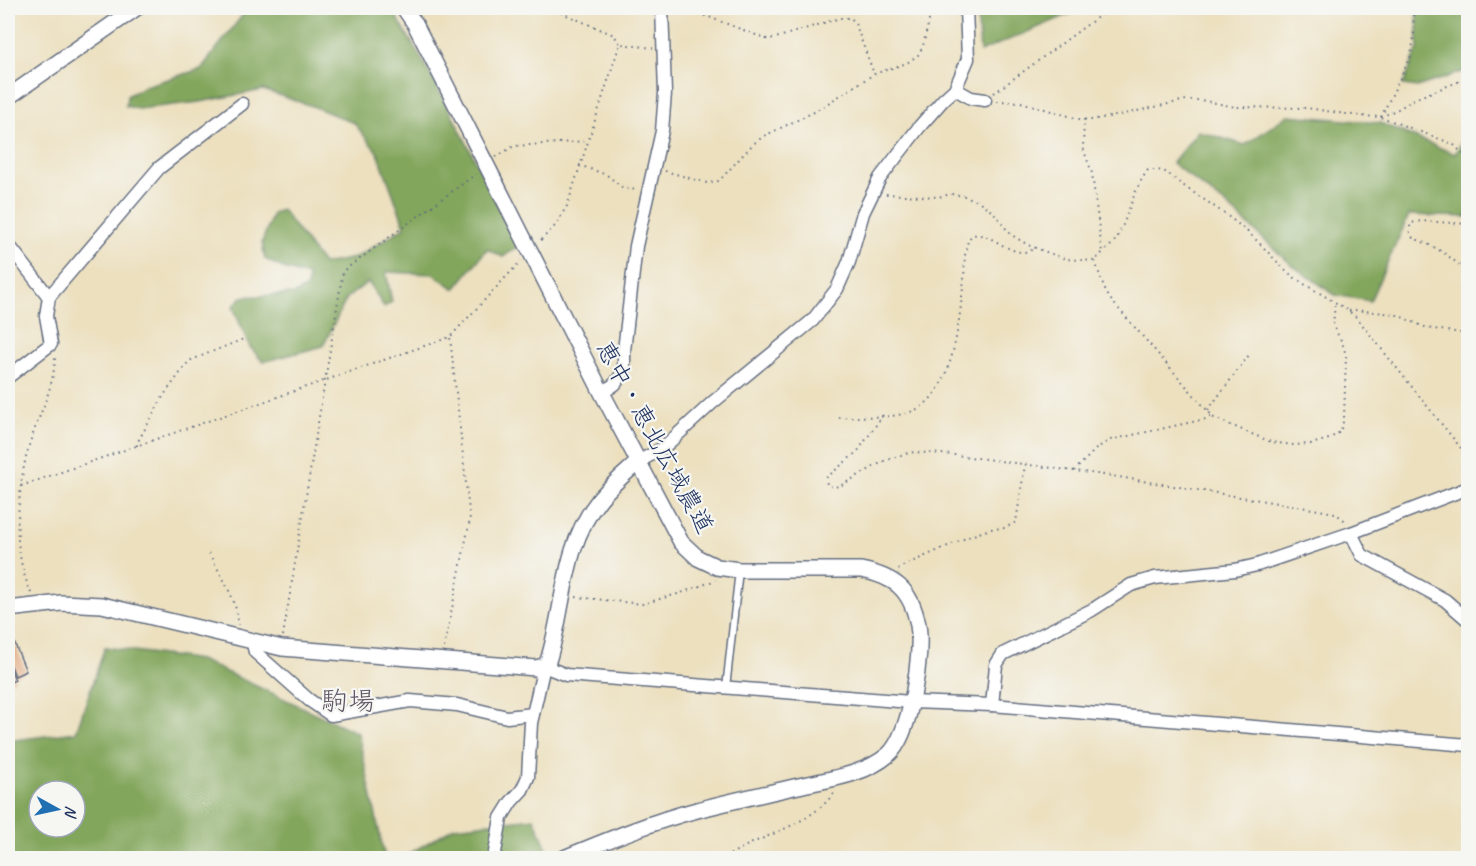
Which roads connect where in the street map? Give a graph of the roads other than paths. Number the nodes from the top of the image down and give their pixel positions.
1 (135, 8) edge
2 (404, 8) edge
3 (662, 8) edge
4 (966, 8) edge
5 (955, 89) junction
6 (8, 97) edge
7 (985, 100) road end
8 (242, 104) dead end
9 (8, 246) edge
10 (48, 297) junction
11 (8, 377) edge
12 (602, 393) junction
13 (638, 462) junction
14 (1468, 488) edge
15 (1351, 533) junction
16 (739, 570) junction
17 (8, 609) edge
18 (1468, 620) edge
19 (252, 640) junction
20 (544, 666) junction
21 (726, 688) junction
22 (911, 702) junction
23 (992, 705) junction
24 (532, 714) junction
25 (1468, 745) edge
26 (494, 858) edge
27 (564, 858) edge

1 - 6 street
2 - 12 street, 恵中・恵北広域農道
3 - 12 street
4 - 5 street
5 - 7 street
5 - 13 street
8 - 10 street
9 - 10 street
10 - 11 street
12 - 13 street, 恵中・恵北広域農道
13 - 16 street, 恵中・恵北広域農道
13 - 20 street
14 - 15 street
15 - 18 street
15 - 23 street
16 - 21 lane
16 - 22 street, 恵中・恵北広域農道
17 - 19 street
19 - 20 street
19 - 24 street
20 - 21 street
20 - 24 street
21 - 22 street
22 - 23 street
22 - 27 street, 恵中・恵北広域農道
23 - 25 street
24 - 26 street

